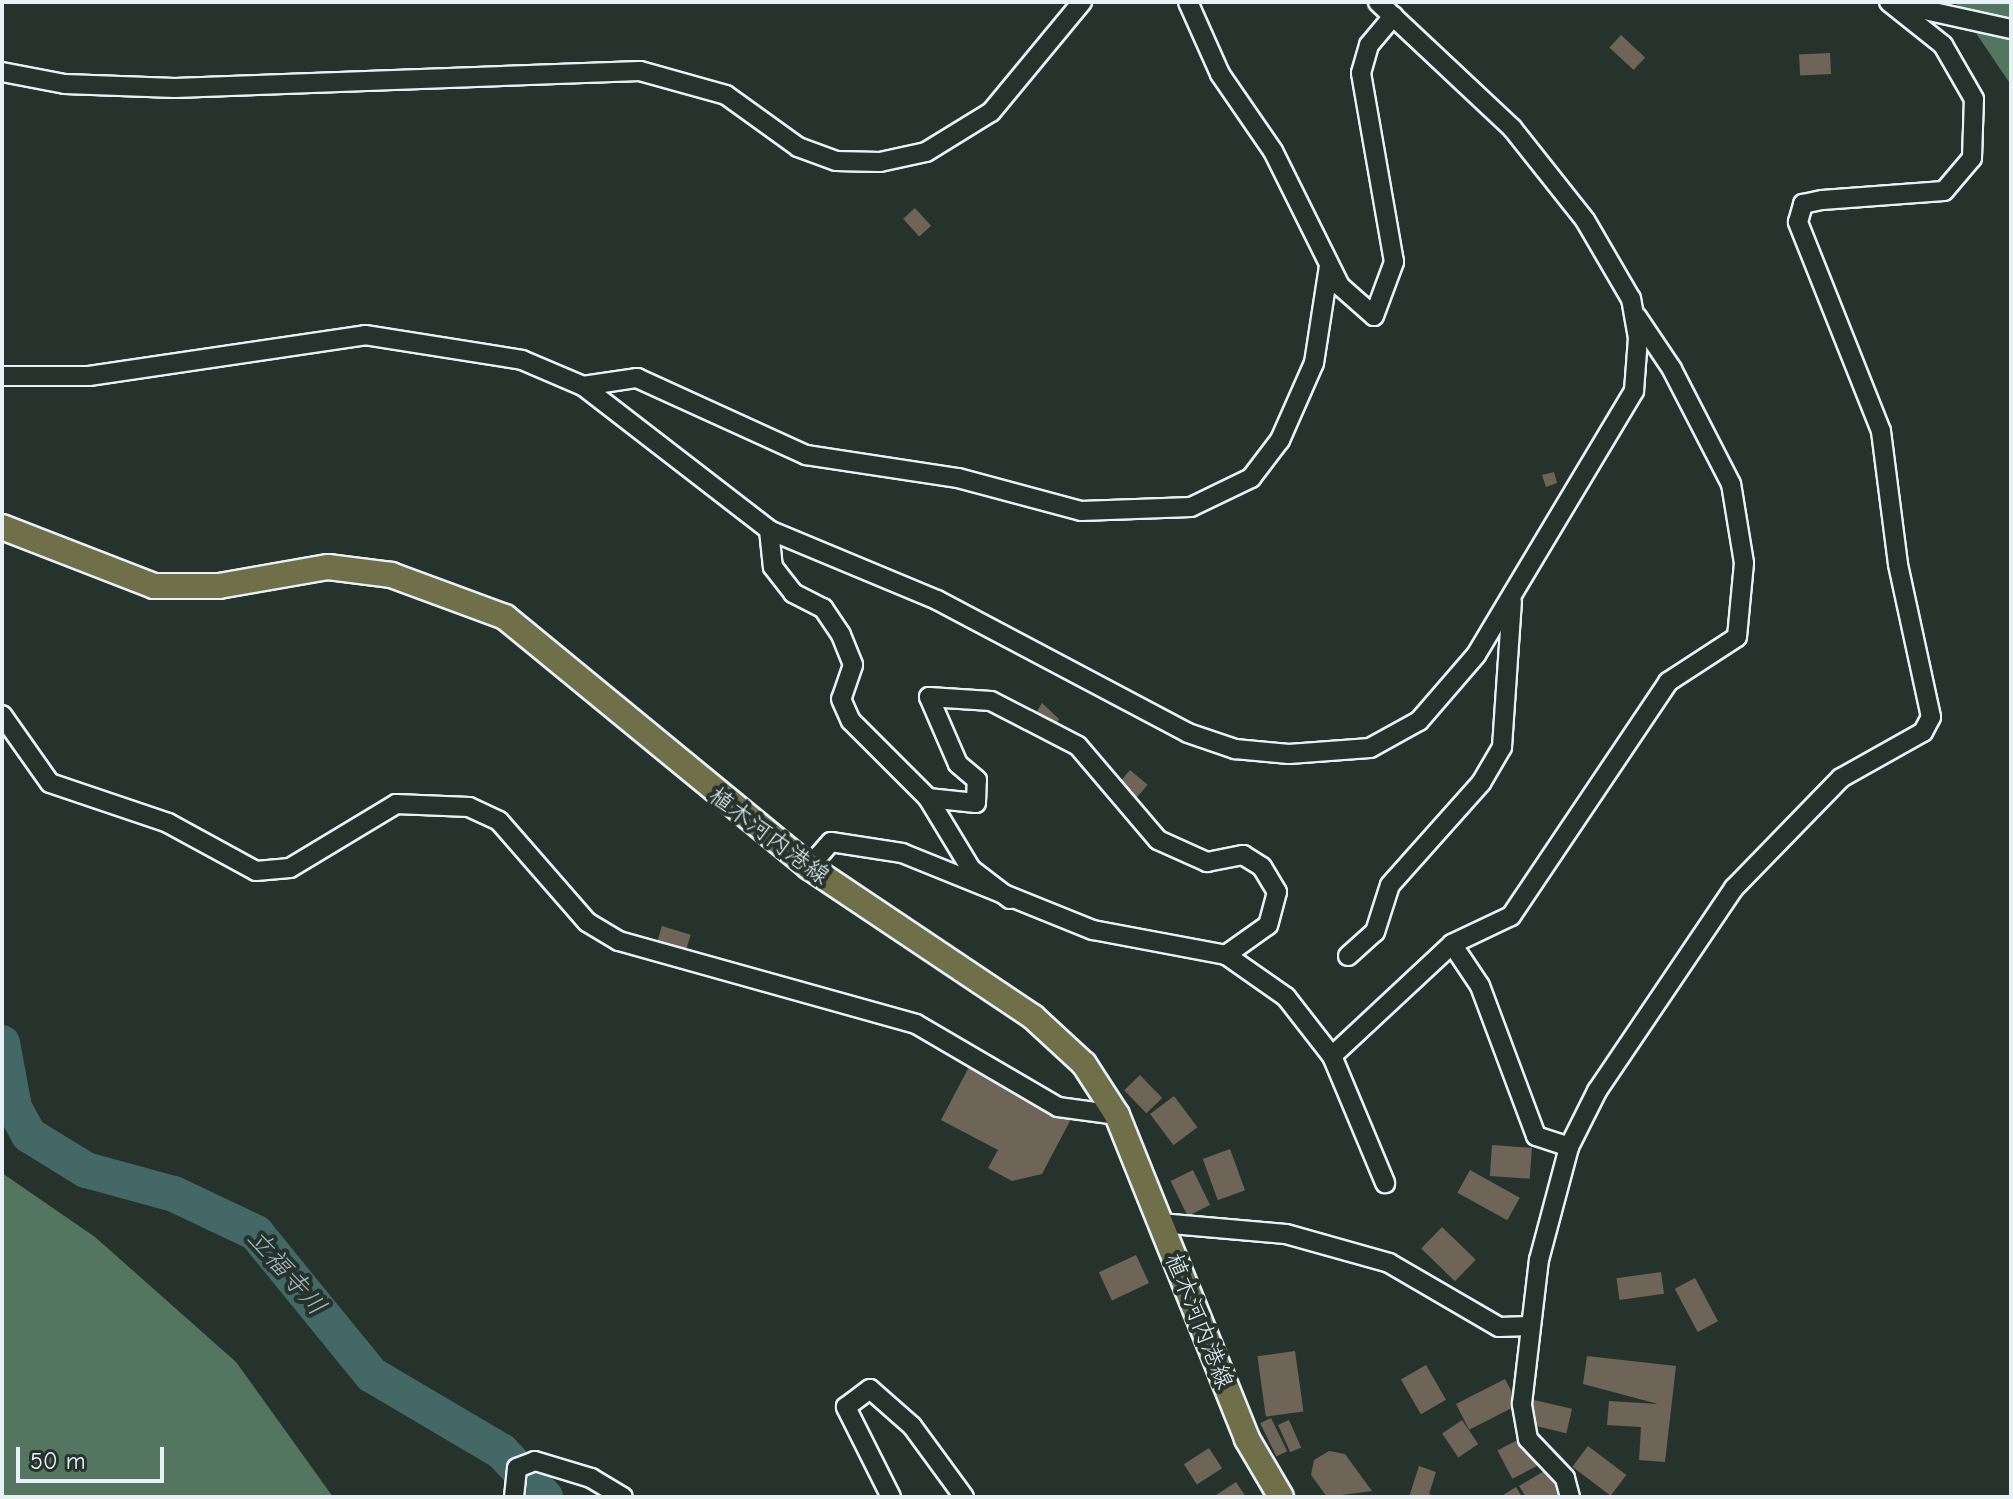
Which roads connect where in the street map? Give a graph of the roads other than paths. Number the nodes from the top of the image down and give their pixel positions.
1 (1082, 2) edge
2 (1188, 2) edge
3 (1378, 2) edge
4 (1889, 2) edge
5 (1393, 16) junction
6 (2011, 29) edge
7 (2, 72) edge
8 (1329, 266) junction
9 (1633, 311) junction
10 (2, 376) edge
11 (583, 386) junction
12 (2, 527) edge
13 (769, 530) junction
14 (1512, 598) junction
15 (2, 715) edge
16 (928, 798) junction
17 (809, 867) junction
18 (1010, 899) junction
19 (1452, 944) junction
20 (1226, 955) junction
21 (1348, 956) dead end
22 (1332, 1056) junction
23 (1117, 1115) junction
24 (1569, 1147) junction
25 (1385, 1183) dead end
26 (1160, 1223) junction
27 (1530, 1326) junction
28 (514, 1497) edge
29 (623, 1497) edge
30 (891, 1497) edge
31 (964, 1497) edge
32 (1281, 1497) edge
33 (1570, 1497) edge

1 - 7 street
2 - 8 street
3 - 5 street
4 - 6 street
4 - 24 street
5 - 8 street
5 - 9 street
8 - 11 street
9 - 14 street
9 - 19 street
10 - 11 street
11 - 13 street
12 - 17 main road, 植木河内港線
13 - 14 street
13 - 16 street
14 - 21 street
15 - 23 street
16 - 18 street
16 - 20 street
17 - 18 street
17 - 23 main road, 植木河内港線
18 - 20 street
19 - 22 street
19 - 24 street
20 - 22 street
22 - 25 street
23 - 26 main road, 植木河内港線
24 - 27 street
26 - 27 street
26 - 32 main road, 植木河内港線
27 - 33 street
28 - 29 street
30 - 31 street

